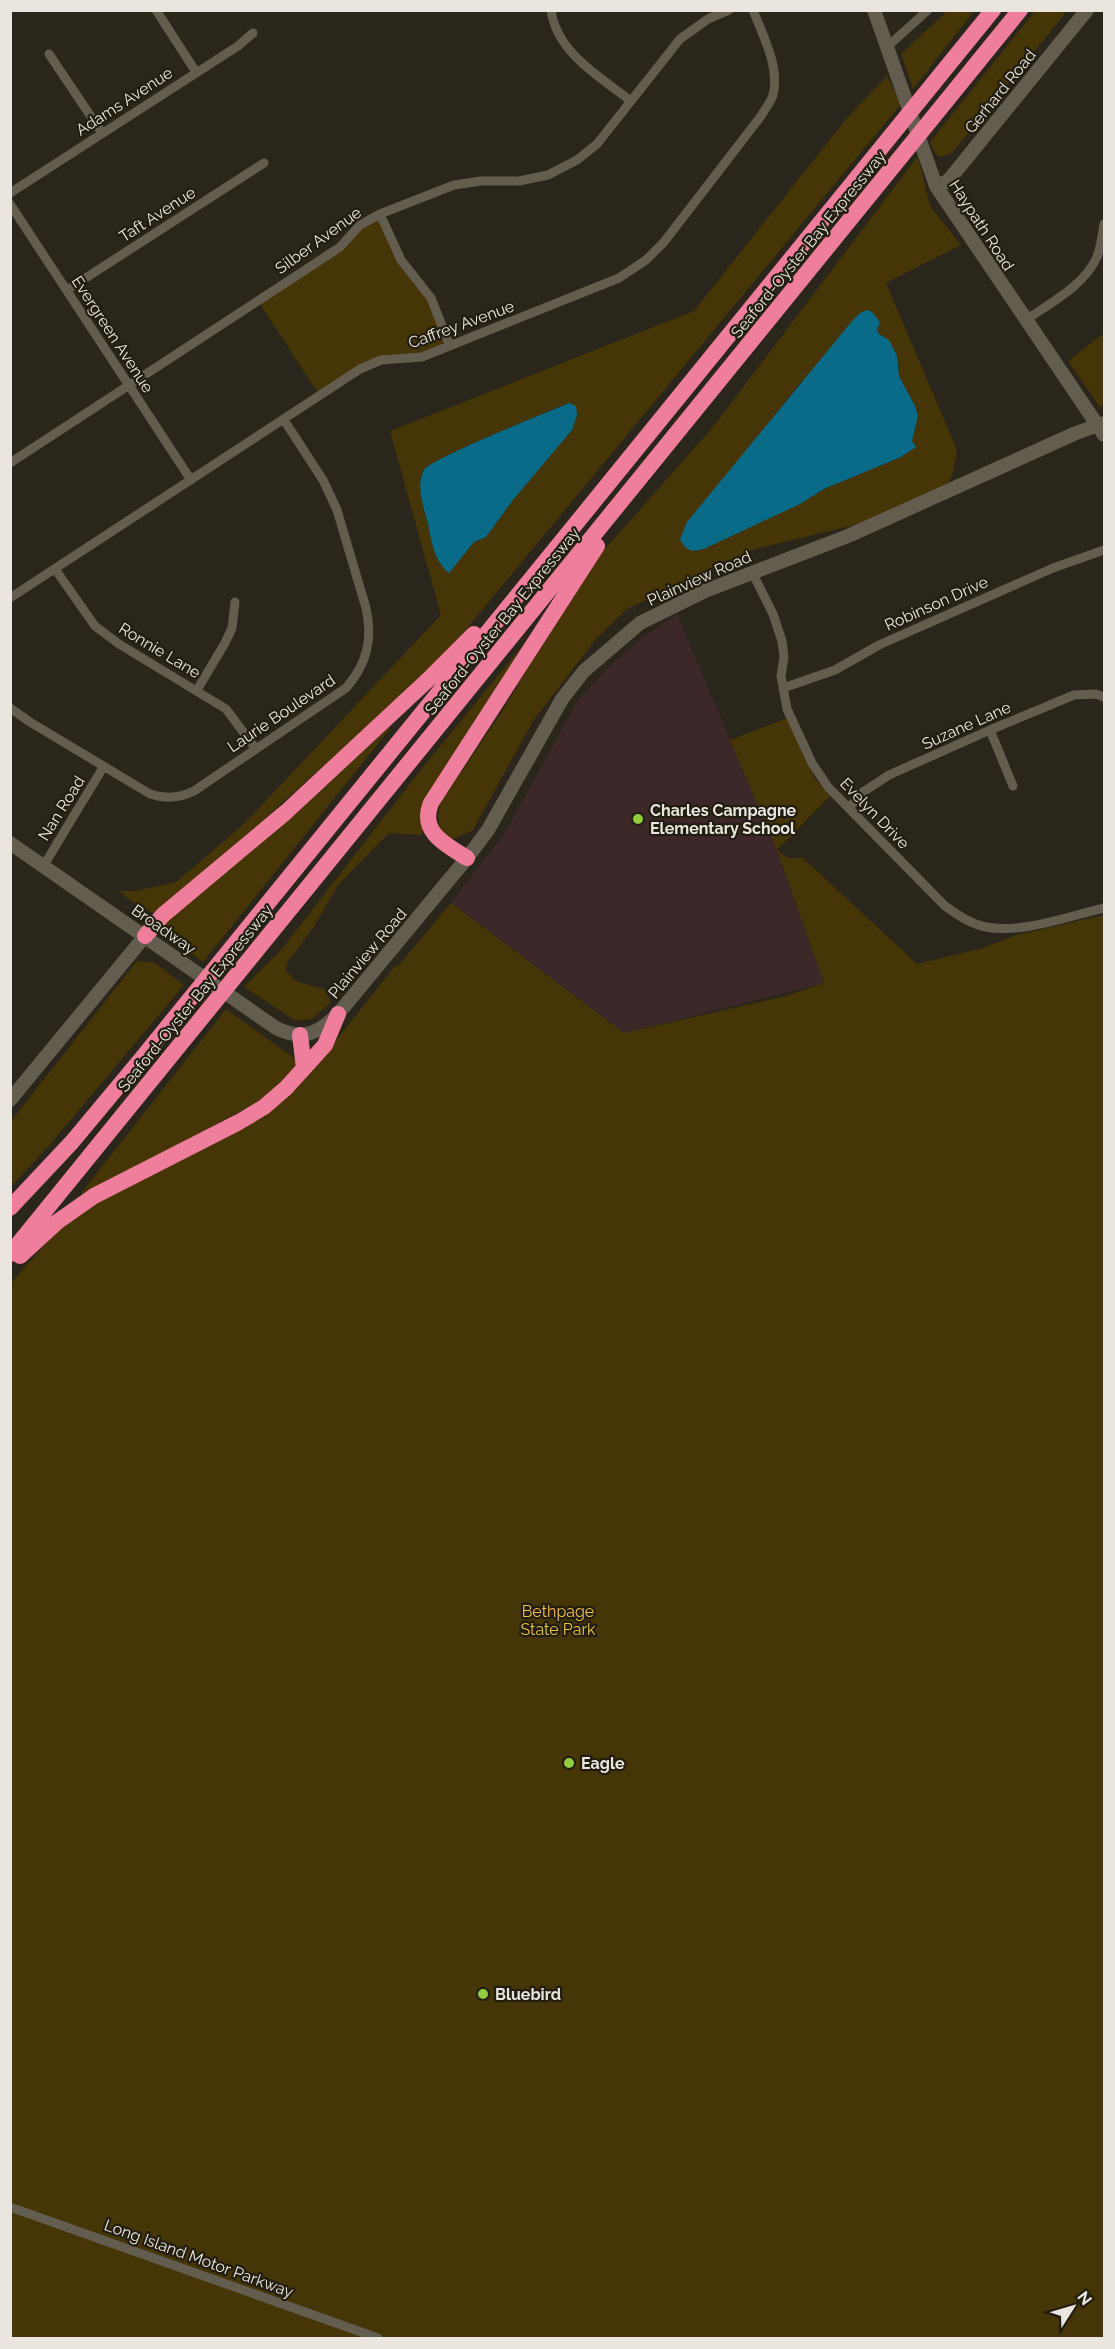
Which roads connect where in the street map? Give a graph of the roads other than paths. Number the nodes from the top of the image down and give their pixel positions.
1 (156, 10) edge
2 (551, 10) edge
3 (729, 10) edge
4 (753, 10) edge
5 (874, 10) edge
6 (928, 10) edge
7 (993, 10) edge
8 (1020, 10) edge
9 (1087, 10) edge
10 (253, 33) dead end
11 (887, 47) junction
12 (49, 54) dead end
13 (196, 72) junction
14 (630, 100) junction
15 (102, 133) junction
16 (264, 163) dead end
17 (936, 186) junction
18 (10, 193) edge
19 (10, 204) edge
20 (380, 214) junction
21 (1104, 224) edge
22 (67, 290) junction
23 (1026, 320) junction
24 (450, 346) junction
25 (129, 385) junction
26 (284, 420) junction
27 (1102, 428) edge
28 (10, 463) edge
29 (640, 479) junction
30 (191, 480) junction
31 (1104, 550) edge
32 (55, 569) junction
33 (752, 572) junction
34 (530, 579) junction
35 (10, 598) edge
36 (235, 602) dead end
37 (783, 688) junction
38 (197, 690) junction
39 (1104, 697) edge
40 (10, 708) edge
41 (990, 730) junction
42 (256, 749) junction
43 (104, 766) junction
44 (1013, 786) dead end
45 (849, 808) junction
46 (10, 843) edge
47 (467, 858) junction
48 (44, 865) junction
49 (1104, 908) edge
50 (145, 936) junction
51 (338, 1014) junction
52 (300, 1035) junction
53 (304, 1068) junction
54 (10, 1100) edge
55 (10, 1208) edge
56 (10, 1254) edge
57 (10, 1265) edge
58 (10, 2206) edge
59 (378, 2338) edge

1 - 13 street
2 - 14 street
3 - 14 street, Silber Avenue
4 - 24 street, Caffrey Avenue
5 - 11 main road, Haypath Road
6 - 11 street
7 - 34 highway, Seaford-Oyster Bay Expressway
8 - 29 highway, Seaford-Oyster Bay Expressway
9 - 17 main road, Gerhard Road
10 - 13 street, Adams Avenue
11 - 17 main road, Haypath Road
12 - 15 street
13 - 15 street, Adams Avenue
14 - 20 street, Silber Avenue
15 - 18 street, Adams Avenue
16 - 22 street, Taft Avenue
17 - 23 main road, Haypath Road
19 - 22 street, Evergreen Avenue
20 - 24 street
20 - 25 street, Silber Avenue
21 - 23 street
22 - 25 street, Evergreen Avenue
23 - 27 main road, Haypath Road
24 - 26 street, Caffrey Avenue
25 - 28 street, Silber Avenue
25 - 30 street, Evergreen Avenue
26 - 30 street, Caffrey Avenue
26 - 42 street, Laurie Boulevard
27 - 33 main road, Plainview Road
29 - 47 highway
29 - 56 highway, Seaford-Oyster Bay Expressway
30 - 32 street, Caffrey Avenue
31 - 37 street, Robinson Drive
32 - 35 street, Caffrey Avenue
32 - 38 street, Ronnie Lane
33 - 37 street, Evelyn Drive
33 - 47 main road, Plainview Road
34 - 50 highway
34 - 55 highway, Seaford-Oyster Bay Expressway
36 - 38 street
37 - 45 street, Evelyn Drive
38 - 42 street, Ronnie Lane
39 - 41 street, Suzane Lane
40 - 43 street, Laurie Boulevard
41 - 44 street
41 - 45 street, Suzane Lane
42 - 43 street, Laurie Boulevard
43 - 48 street, Nan Road
45 - 49 street, Evelyn Drive
46 - 48 main road, Broadway
47 - 51 main road, Plainview Road
48 - 50 main road, Broadway
50 - 52 main road, Broadway
50 - 54 main road
51 - 52 main road, Plainview Road
51 - 53 highway
52 - 53 highway
53 - 57 highway
58 - 59 street, Long Island Motor Parkway

